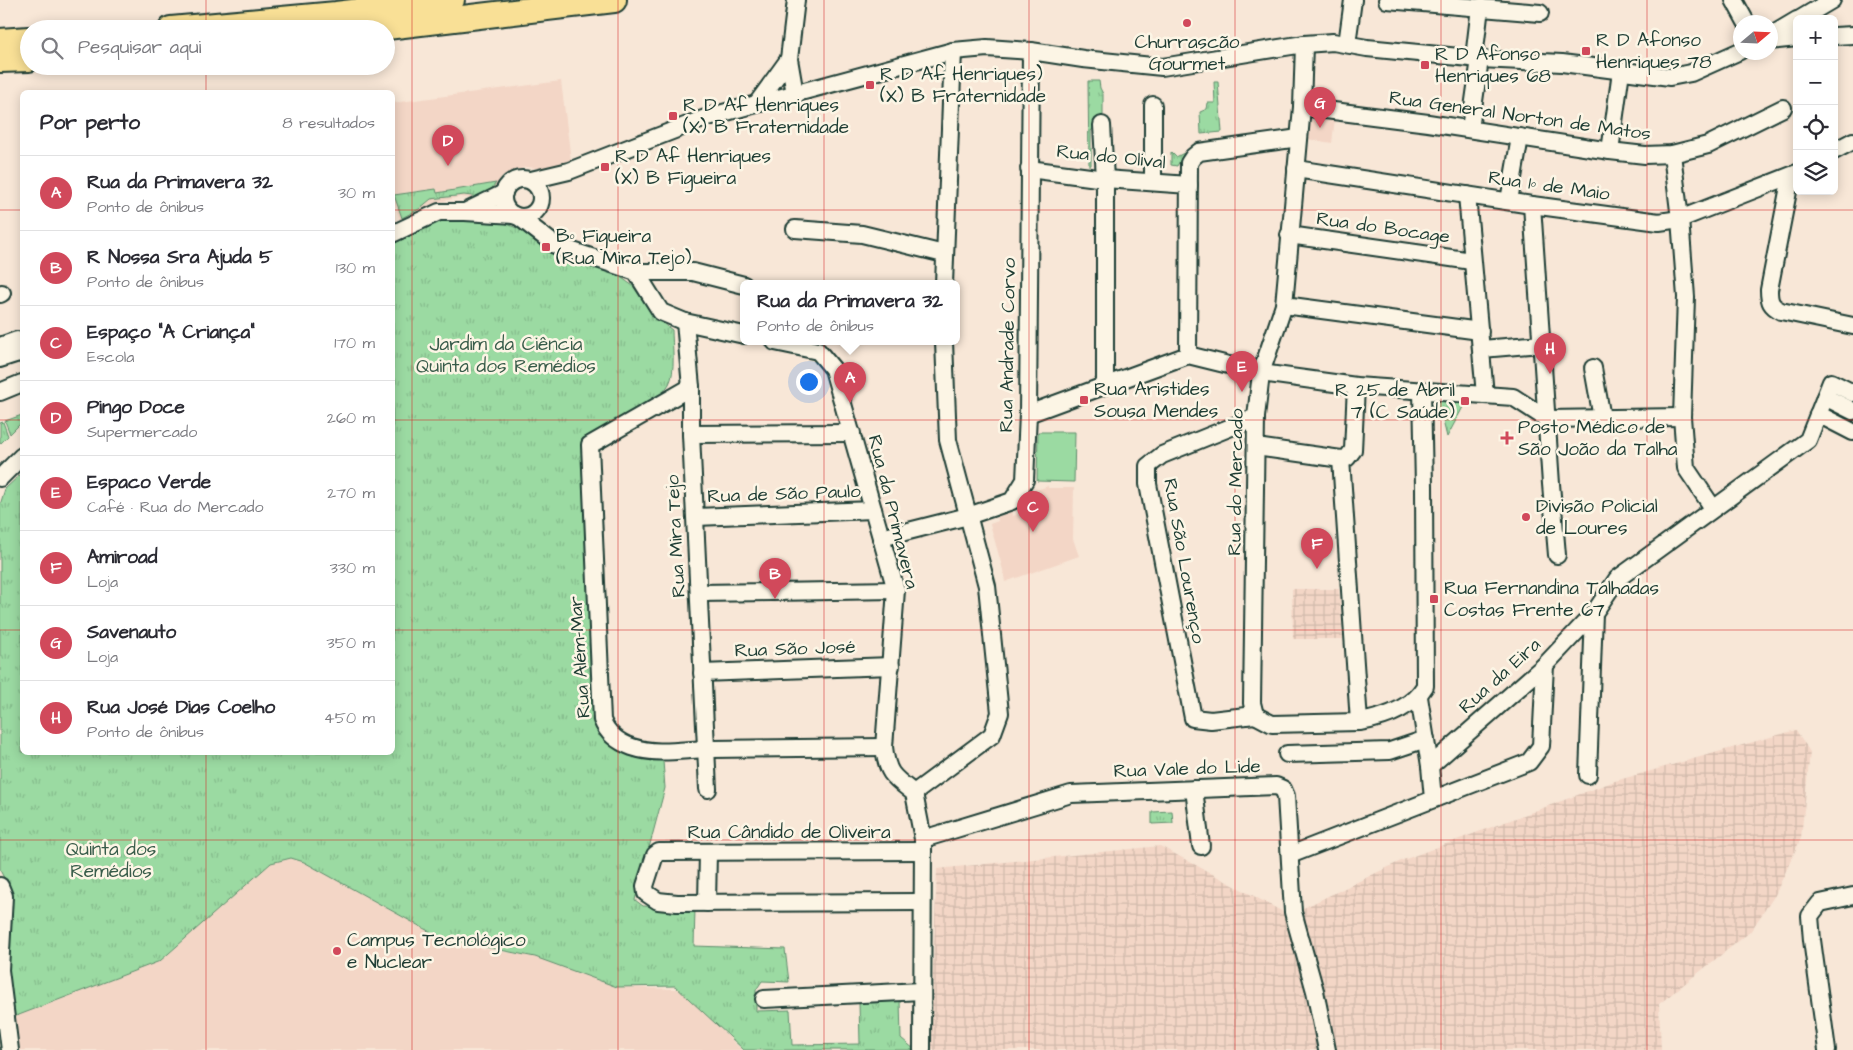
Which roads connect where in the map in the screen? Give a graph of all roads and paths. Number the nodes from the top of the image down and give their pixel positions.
1 (452, 0) edge
2 (614, 0) edge
3 (796, 0) edge
4 (1352, 0) edge
5 (1387, 0) edge
6 (1734, 0) edge
7 (1832, 0) edge
8 (1480, 7) junction
9 (1540, 13) dead end
10 (1742, 15) edge
11 (1806, 15) edge
12 (264, 20) edge
13 (1793, 23) edge
14 (395, 26) edge
15 (1778, 31) edge
16 (1853, 35) edge
17 (1838, 36) edge
18 (1793, 38) edge
19 (20, 40) edge
20 (1778, 40) edge
21 (0, 41) edge
22 (1304, 44) junction
23 (1347, 44) junction
24 (953, 51) junction
25 (1031, 51) junction
26 (1733, 54) edge
27 (20, 59) edge
28 (789, 59) junction
29 (1477, 59) junction
30 (0, 60) edge
31 (1621, 71) junction
32 (795, 94) junction
33 (758, 102) junction
34 (1153, 105) dead end
35 (1302, 107) junction
36 (1783, 108) dead end
37 (1102, 124) dead end
38 (1470, 129) junction
39 (1520, 137) junction
40 (1299, 138) junction
41 (1853, 141) edge
42 (1836, 150) edge
43 (1610, 152) junction
44 (1672, 154) junction
45 (1029, 169) junction
46 (1296, 169) junction
47 (569, 171) junction
48 (1793, 174) edge
49 (1105, 178) junction
50 (1793, 179) edge
51 (531, 180) junction
52 (1153, 181) junction
53 (1189, 185) junction
54 (504, 193) junction
55 (1467, 195) junction
56 (1509, 201) junction
57 (540, 203) junction
58 (1532, 205) junction
59 (465, 212) junction
60 (517, 216) junction
61 (1680, 219) junction
62 (795, 229) dead end
63 (395, 233) edge
64 (1289, 235) junction
65 (563, 248) junction
66 (944, 254) junction
67 (1472, 261) junction
68 (636, 272) junction
69 (944, 280) edge
70 (740, 284) edge
71 (1284, 305) junction
72 (685, 322) junction
73 (1853, 326) edge
74 (1480, 331) junction
75 (740, 334) edge
76 (1542, 344) junction
77 (789, 345) edge
78 (944, 345) edge
79 (0, 346) edge
80 (20, 348) edge
81 (1482, 349) junction
82 (1188, 355) junction
83 (0, 359) edge
84 (1593, 368) dead end
85 (1261, 373) junction
86 (20, 384) edge
87 (1105, 385) junction
88 (1356, 386) junction
89 (691, 387) junction
90 (1828, 389) junction
91 (1422, 391) junction
92 (0, 392) edge
93 (1853, 393) edge
94 (1485, 395) junction
95 (1853, 411) edge
96 (1028, 414) junction
97 (1818, 414) junction
98 (1682, 416) junction
99 (1256, 417) junction
100 (1602, 418) junction
101 (1547, 419) junction
102 (1853, 432) edge
103 (852, 433) junction
104 (691, 434) junction
105 (1256, 447) junction
106 (20, 458) edge
107 (1341, 459) junction
108 (0, 478) edge
109 (1713, 508) junction
110 (873, 510) junction
111 (968, 516) junction
112 (696, 517) junction
113 (881, 538) junction
114 (1557, 555) dead end
115 (896, 590) junction
116 (699, 593) junction
117 (1594, 613) junction
118 (1545, 665) junction
119 (891, 666) junction
120 (702, 673) junction
121 (1419, 697) junction
122 (1255, 715) junction
123 (1359, 722) junction
124 (1426, 739) junction
125 (884, 747) junction
126 (705, 749) junction
127 (1287, 754) dead end
128 (1430, 766) junction
129 (1588, 775) dead end
130 (708, 788) dead end
131 (1194, 789) junction
132 (914, 792) junction
133 (1433, 799) junction
134 (923, 845) junction
135 (1200, 846) dead end
136 (708, 852) junction
137 (1290, 855) junction
138 (0, 886) edge
139 (1853, 896) edge
140 (922, 902) junction
141 (707, 903) junction
142 (921, 991) junction
143 (764, 999) dead end
144 (10, 1050) edge
145 (922, 1050) edge
146 (1327, 1050) edge
147 (1827, 1050) edge

1 - 12 highway
2 - 14 highway
3 - 28 street
4 - 23 street
5 - 8 street
6 - 10 street
7 - 11 street
8 - 9 street
8 - 29 street
13 - 15 street
16 - 17 street
18 - 20 street
19 - 21 highway
22 - 23 street
22 - 25 street
22 - 35 street, Rua do Mercado
23 - 29 street
24 - 25 street
24 - 32 street
24 - 66 street
25 - 45 street, Rua Andrade Corvo
26 - 31 street
27 - 30 highway
28 - 32 street
28 - 33 street
29 - 31 street
29 - 38 street
31 - 43 street
32 - 33 street
33 - 47 street
34 - 52 street
35 - 38 street, Rua General Norton de Matos
35 - 40 street, Rua do Mercado
36 - 44 street, Rua General Norton de Matos
37 - 49 street
38 - 39 street, Rua General Norton de Matos
39 - 43 street, Rua General Norton de Matos
39 - 56 street
40 - 46 street, Rua do Mercado
40 - 53 street
41 - 42 street
43 - 44 street, Rua General Norton de Matos
44 - 61 street
45 - 49 street, Rua do Olival
45 - 96 street, Rua Andrade Corvo
46 - 55 street, Rua 1º de Maio
46 - 64 street, Rua do Mercado
47 - 51 street
47 - 57 street
48 - 61 street, Rua 1º de Maio
49 - 52 street, Rua do Olival
49 - 87 street
50 - 73 street
51 - 54 street
51 - 57 street
52 - 53 street, Rua do Olival
53 - 82 street
54 - 59 street
54 - 60 street
55 - 56 street, Rua 1º de Maio
55 - 67 street
56 - 58 street, Rua 1º de Maio
57 - 60 street
57 - 65 street
58 - 61 street, Rua 1º de Maio
58 - 76 street
59 - 60 street
59 - 63 street
60 - 65 street
61 - 98 street
62 - 66 street
64 - 67 street, Rua do Bocage
64 - 71 street, Rua do Mercado
65 - 68 street
66 - 69 street
67 - 74 street
68 - 70 street
68 - 72 street
71 - 74 street
71 - 85 street, Rua do Mercado
72 - 75 street
72 - 89 street, Rua Mira Tejo
74 - 81 street
76 - 81 street
76 - 101 street
77 - 103 street, Rua da Primavera
78 - 111 street
79 - 80 street
80 - 83 street
81 - 94 street
82 - 85 street
82 - 87 street
84 - 100 street
85 - 88 street
85 - 99 street, Rua do Mercado
86 - 92 street
87 - 96 street
88 - 91 street
88 - 107 street
89 - 104 street, Rua Mira Tejo
89 - 126 street, Rua Além-Mar
90 - 93 street
90 - 95 street
90 - 97 street, Rua da Eira
91 - 94 street
91 - 121 street
94 - 101 street
96 - 111 street, Rua Andrade Corvo
97 - 102 street
97 - 109 street, Rua da Eira
98 - 100 street
98 - 109 street
99 - 105 street, Rua do Mercado
99 - 122 street, Rua São Lourenço
100 - 101 street
101 - 114 street
103 - 104 street
103 - 110 street, Rua da Primavera
104 - 112 street, Rua Mira Tejo
105 - 107 street
105 - 122 street, Rua do Mercado
106 - 108 street
107 - 123 street
109 - 117 street, Rua da Eira
110 - 112 street, Rua de São Paulo
110 - 113 street, Rua da Primavera
111 - 113 street, Rua Andrade Corvo
111 - 132 street
112 - 116 street, Rua Mira Tejo
113 - 115 street, Rua da Primavera
115 - 116 street
115 - 119 street, Rua da Primavera
116 - 120 street, Rua Mira Tejo
117 - 118 street, Rua da Eira
117 - 129 street
118 - 128 street, Rua da Eira
118 - 133 street
119 - 120 street, Rua São José
119 - 125 street, Rua da Primavera
120 - 126 street, Rua Mira Tejo
121 - 123 street
121 - 124 street
122 - 123 street
124 - 127 street
124 - 128 street
125 - 126 street, Rua Além-Mar
125 - 132 street, Rua da Primavera
126 - 130 street, Rua Mira Tejo
128 - 133 street
131 - 134 street, Rua Vale do Lide
131 - 135 street
131 - 137 street, Rua Vale do Lide
132 - 134 street
133 - 137 street
134 - 136 street, Rua Cândido de Oliveira
134 - 140 street
136 - 141 street
136 - 141 street, Rua Cândido de Oliveira
137 - 146 street, Rua Vale do Lide
138 - 144 street
139 - 147 street
140 - 141 street
140 - 142 street
142 - 143 street
142 - 145 street

